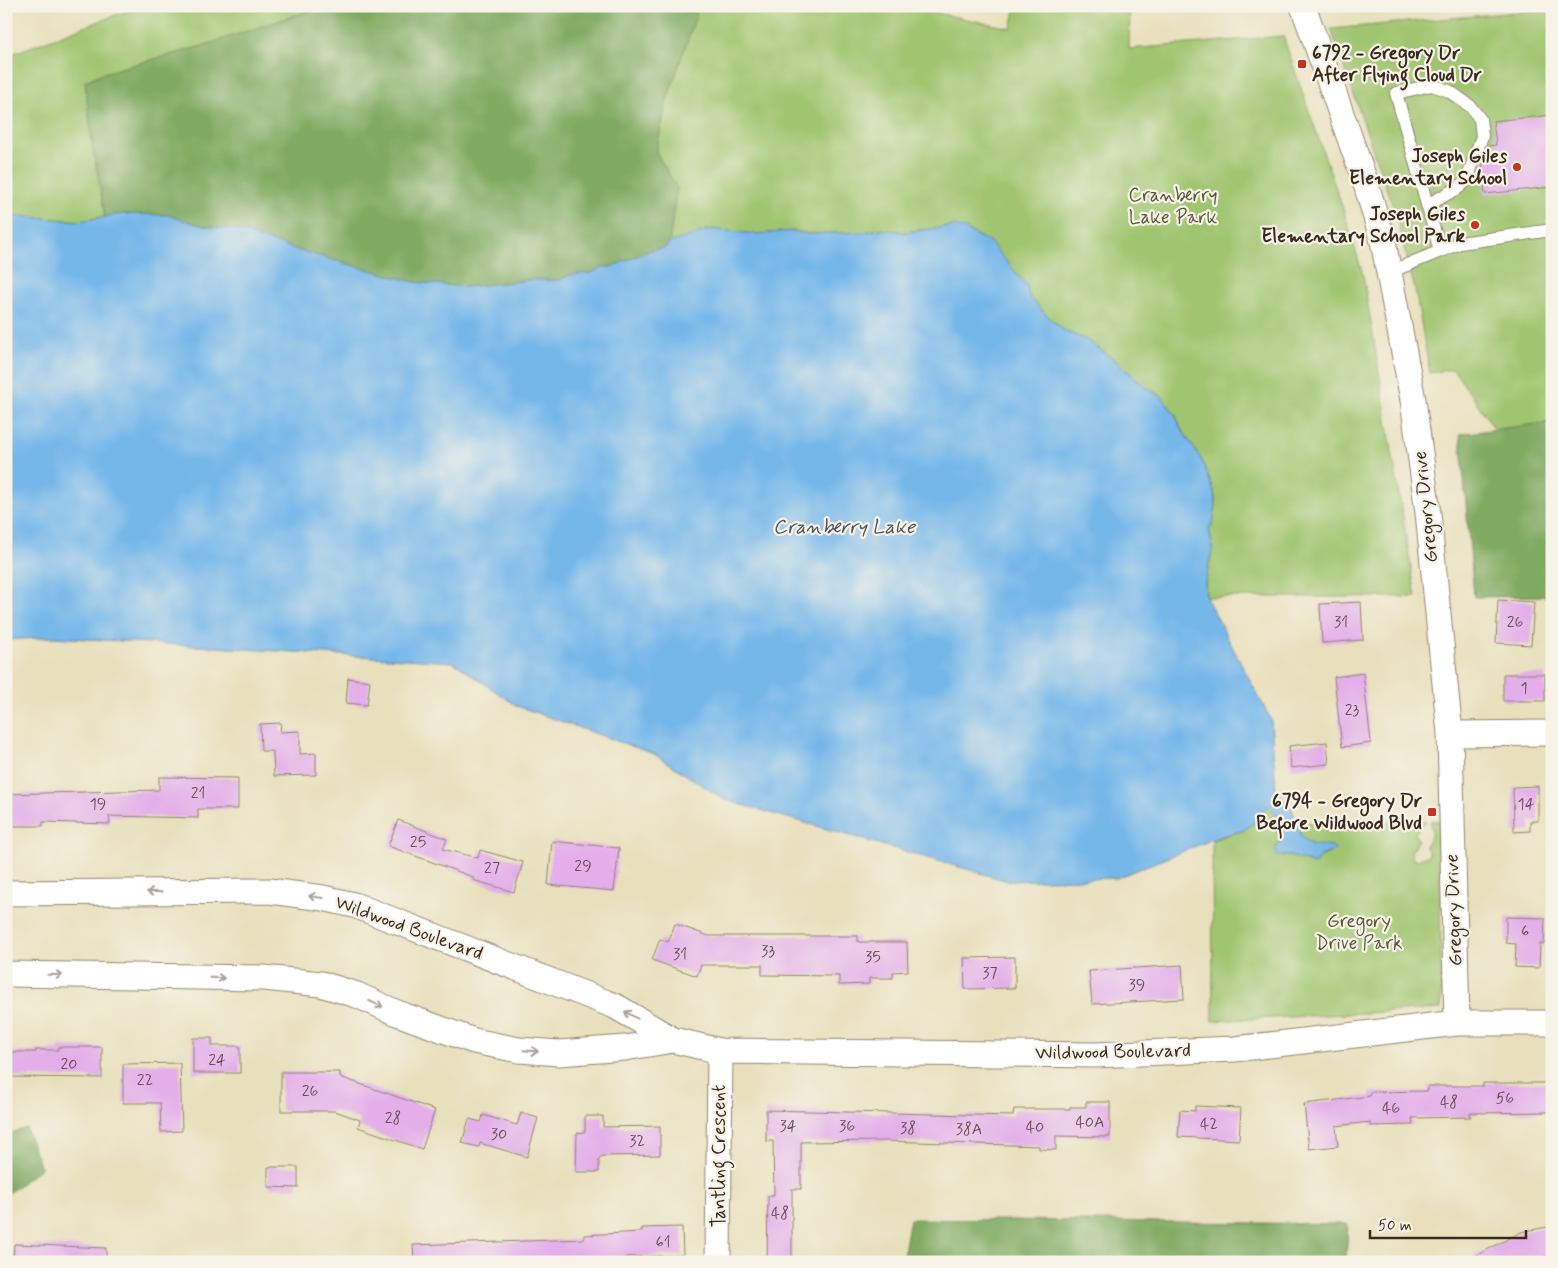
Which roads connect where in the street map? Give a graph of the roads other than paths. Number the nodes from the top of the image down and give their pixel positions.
1 (1303, 6) edge
2 (1427, 205) junction
3 (1552, 230) edge
4 (1440, 251) junction
5 (1390, 272) junction
6 (1552, 733) edge
7 (1450, 734) junction
8 (6, 893) edge
9 (6, 974) edge
10 (1457, 1023) junction
11 (1552, 1023) edge
12 (673, 1040) junction
13 (720, 1051) junction
14 (718, 1262) edge

1 - 5 street, Gregory Drive
2 - 2 lane
2 - 4 lane
3 - 4 lane
4 - 5 lane
5 - 7 street, Gregory Drive
6 - 7 street
7 - 10 street, Gregory Drive
12 -> 8 street, Wildwood Boulevard
9 -> 12 street, Wildwood Boulevard
10 - 11 street, Wildwood Boulevard
10 - 13 street, Wildwood Boulevard
12 - 13 street, Wildwood Boulevard
13 - 14 street, Tantling Crescent

